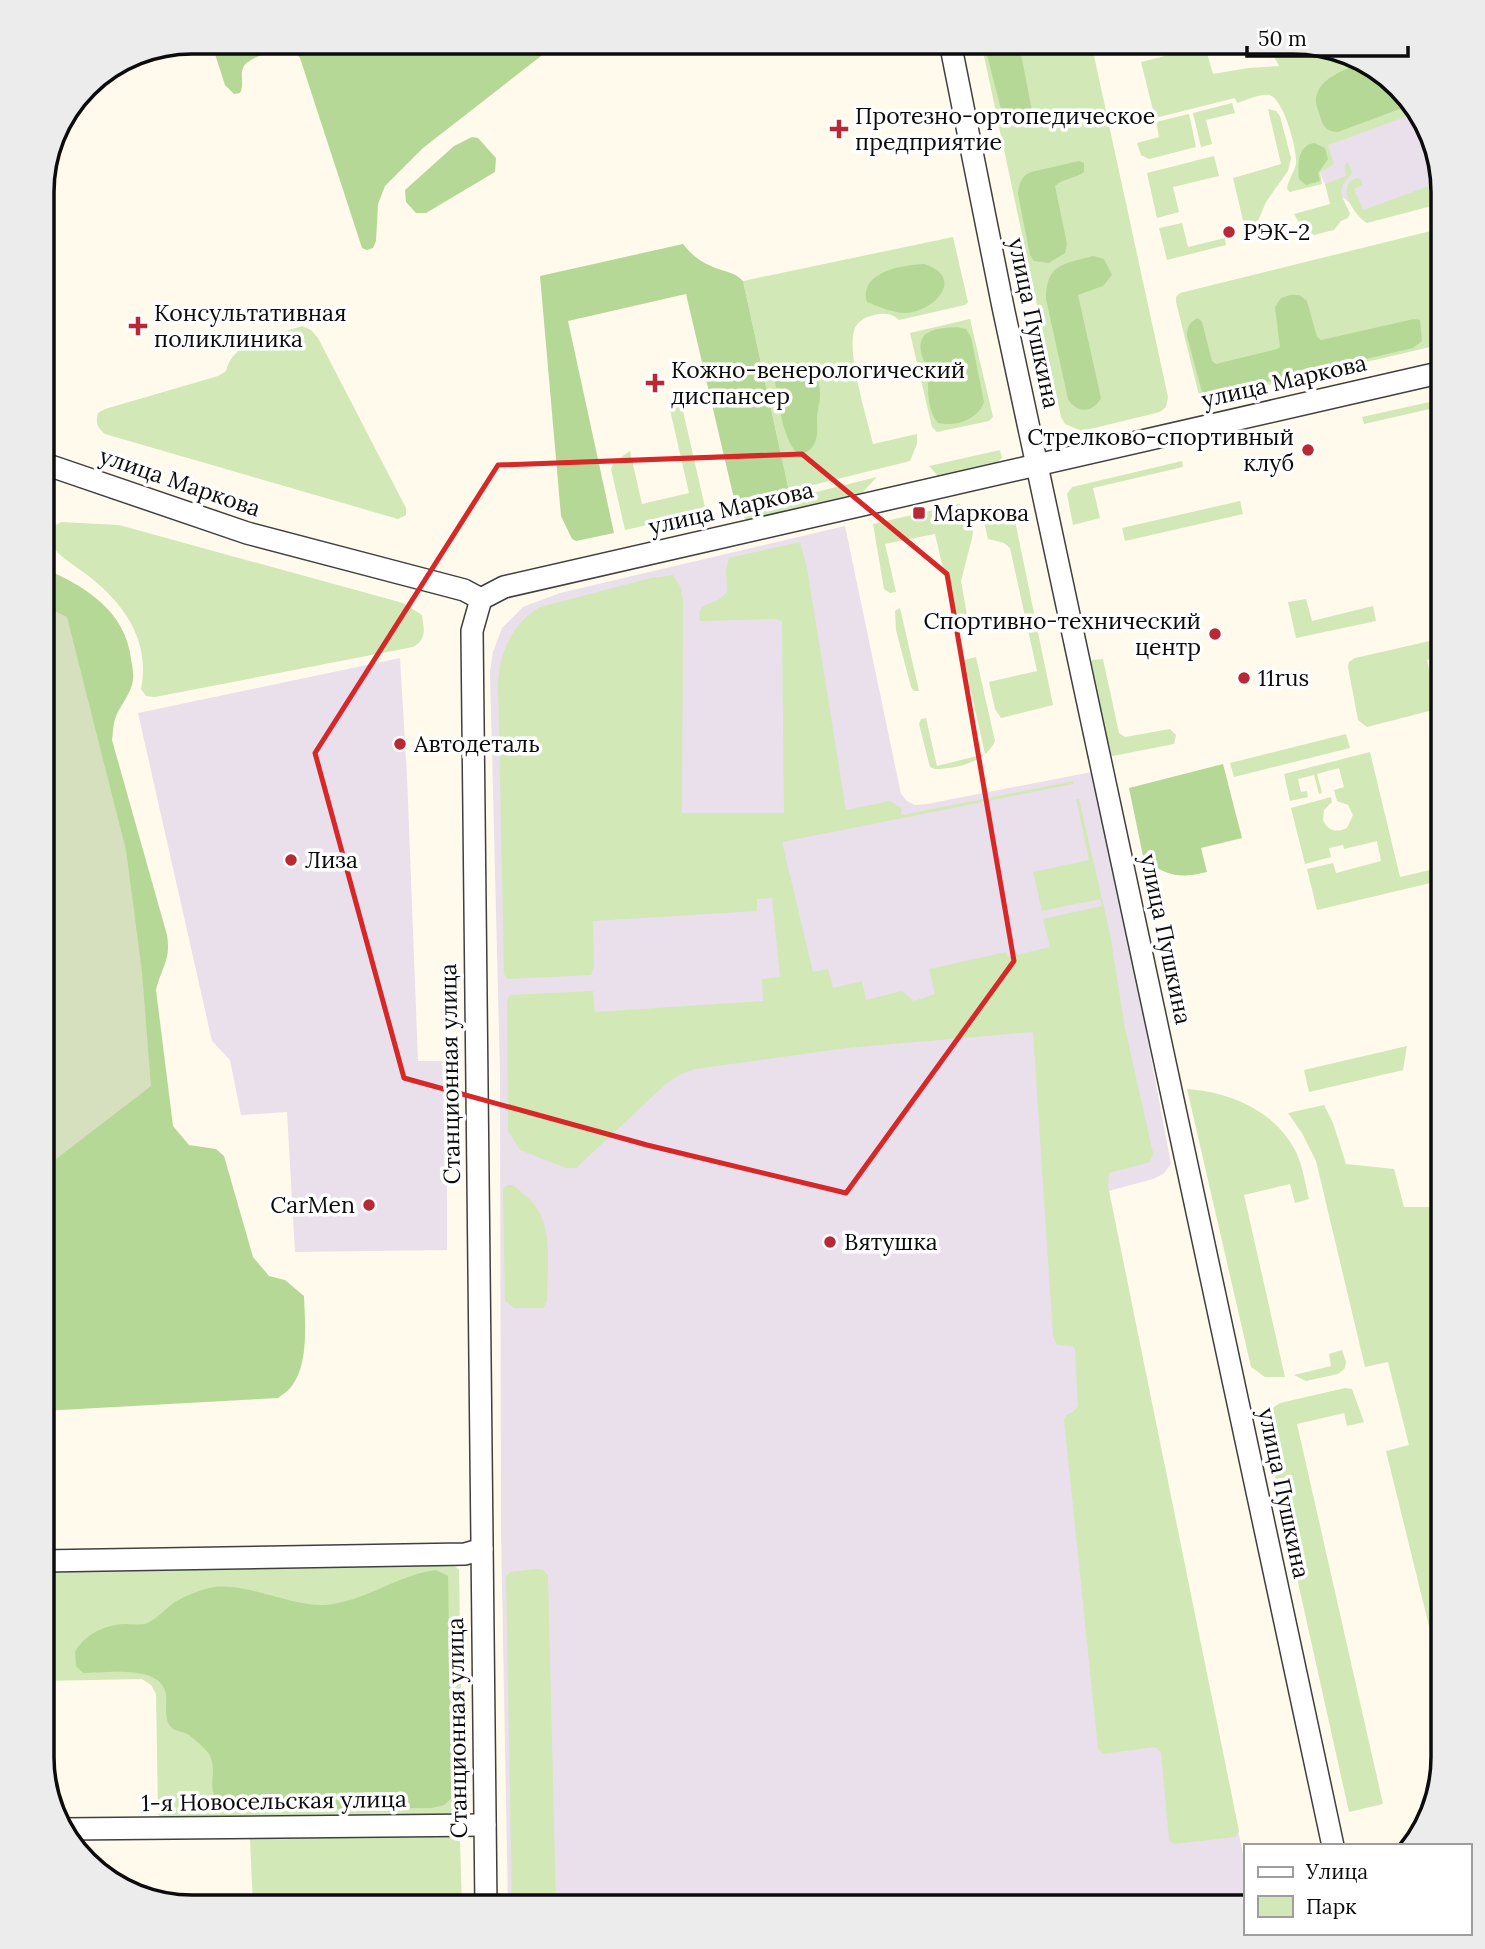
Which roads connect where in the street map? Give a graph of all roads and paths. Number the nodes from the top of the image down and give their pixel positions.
1 (953, 55) edge
2 (1431, 375) edge
3 (1037, 464) junction
4 (55, 467) edge
5 (481, 599) junction
6 (482, 1549) junction
7 (54, 1560) edge
8 (485, 1825) junction
9 (74, 1829) edge
10 (1333, 1844) edge
11 (486, 1895) edge

1 - 3 street, улица Пушкина
2 - 3 street, улица Маркова
3 - 5 street, улица Маркова
3 - 10 street, улица Пушкина
4 - 5 street, улица Маркова
5 - 6 street, Станционная улица
6 - 7 street
6 - 8 street, Станционная улица
8 - 9 street, 1-я Новосельская улица
8 - 11 street, Станционная улица

